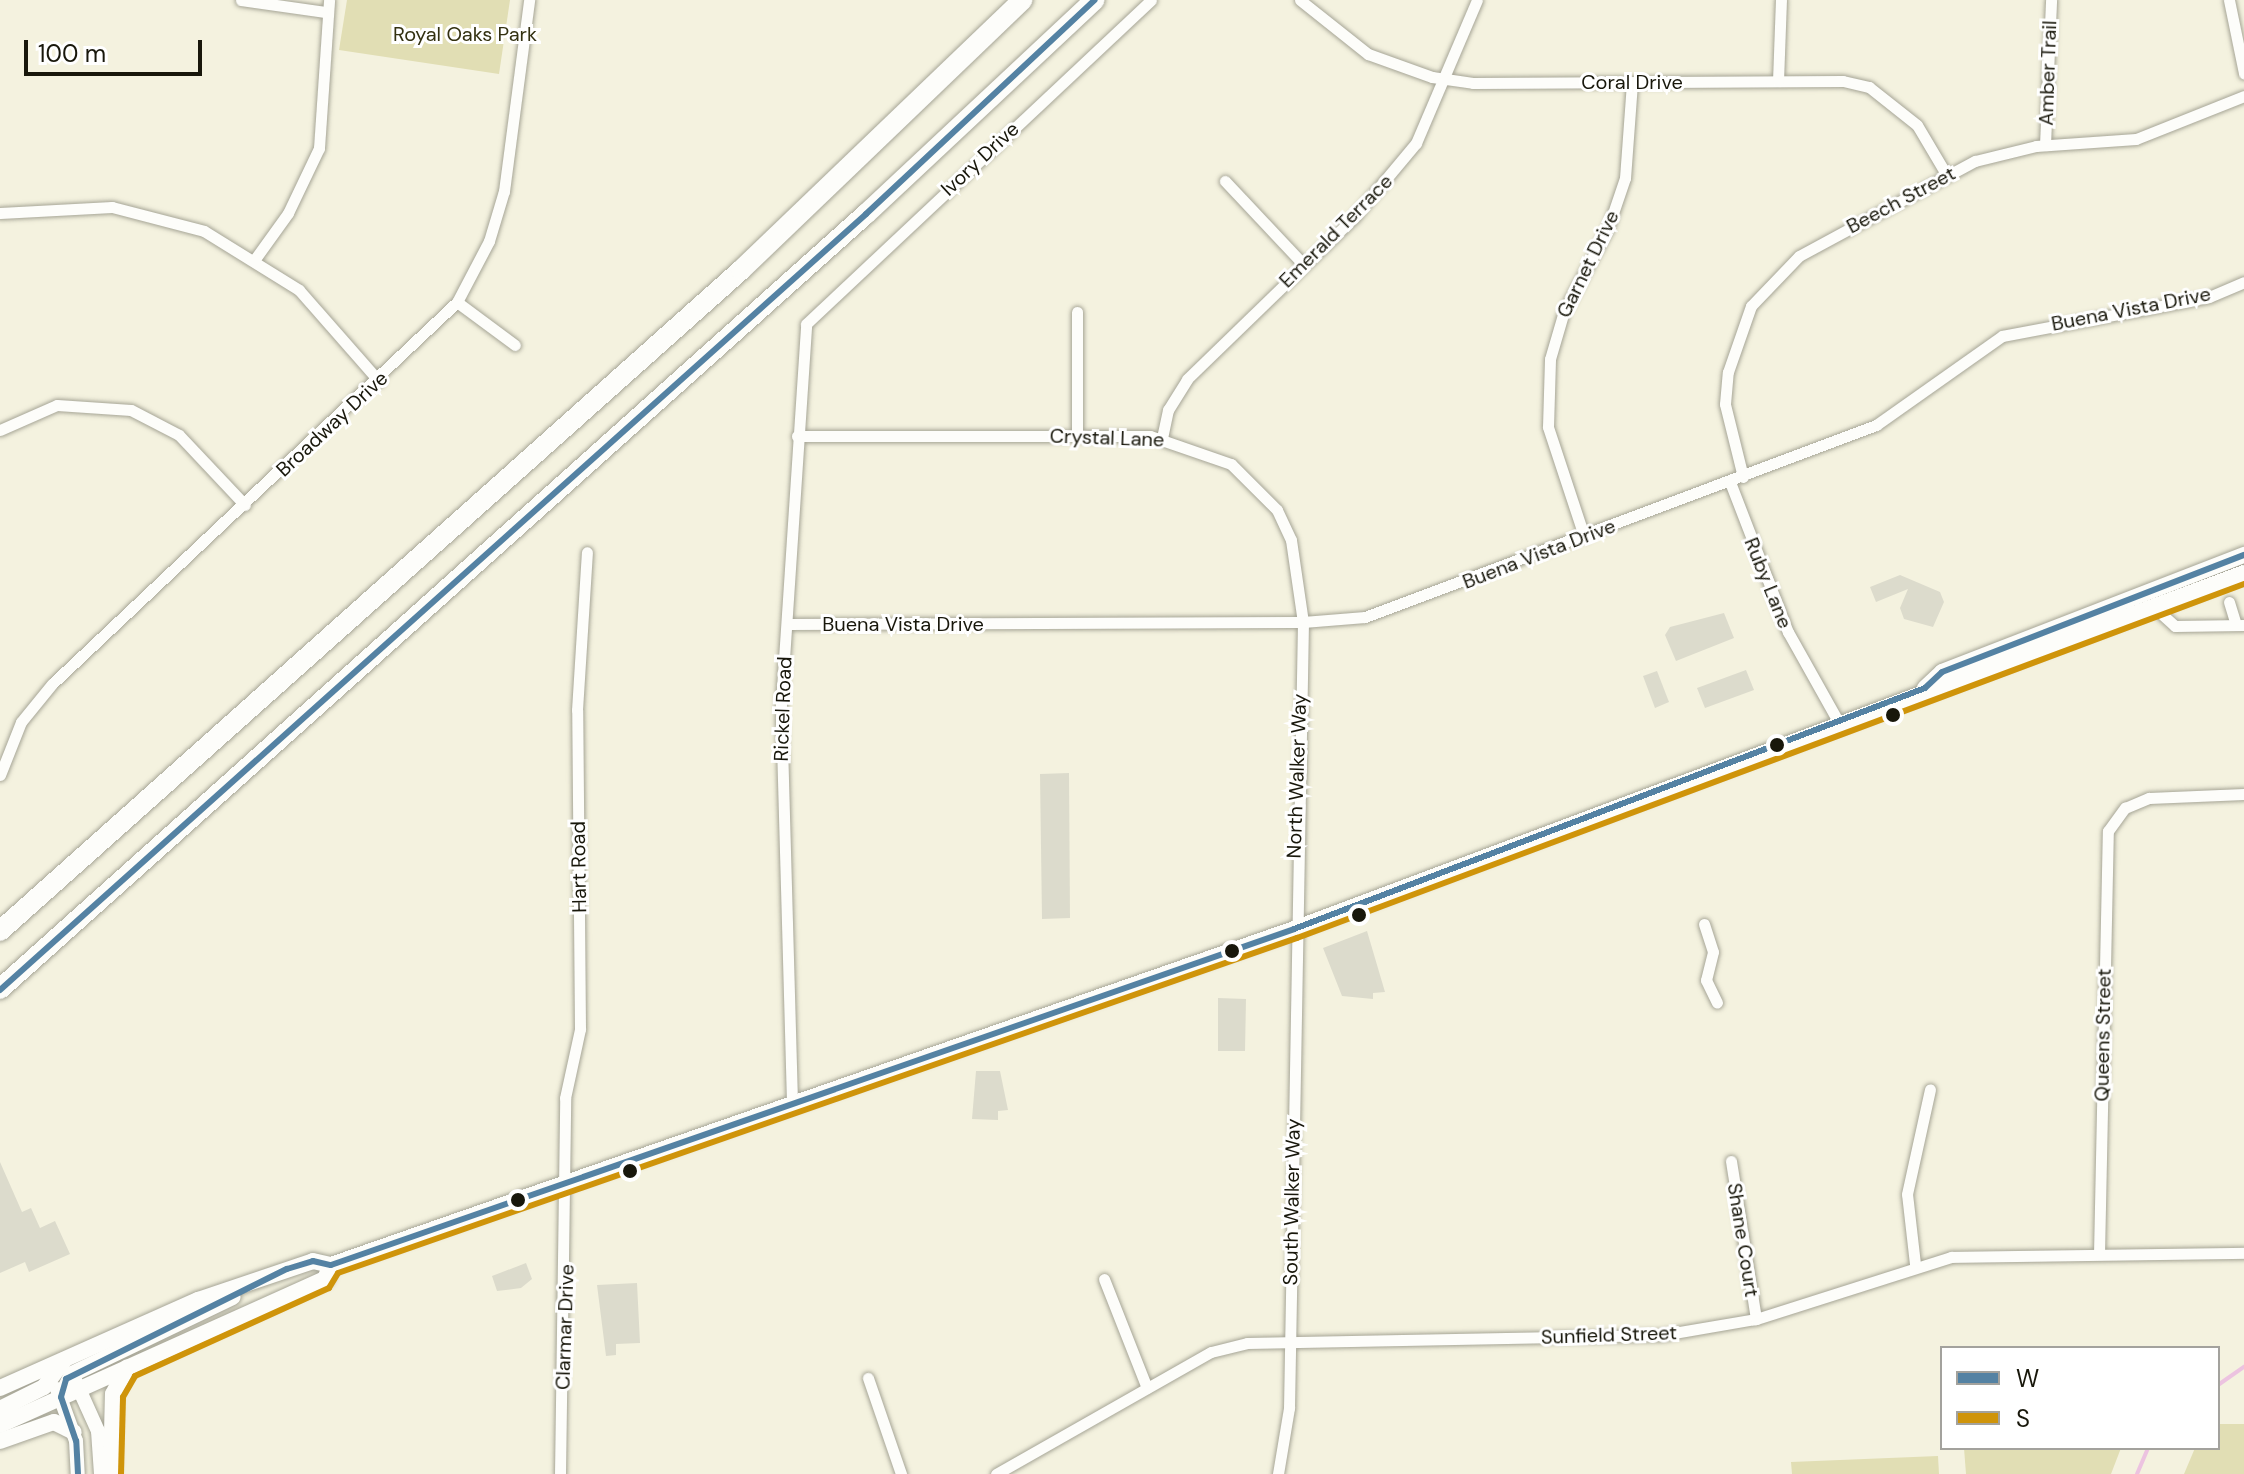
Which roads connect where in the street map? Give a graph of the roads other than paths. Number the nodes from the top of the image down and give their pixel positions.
1 (241, 0) edge
2 (329, 0) edge
3 (529, 0) edge
4 (1023, 0) edge
5 (1095, 0) edge
6 (1151, 0) edge
7 (1300, 0) edge
8 (1477, 0) edge
9 (1781, 0) edge
10 (2051, 0) edge
11 (2229, 0) edge
12 (325, 12) junction
13 (2244, 73) edge
14 (1446, 78) junction
15 (1778, 81) junction
16 (1632, 82) junction
17 (2244, 96) edge
18 (2045, 145) junction
19 (1946, 174) junction
20 (1225, 181) dead end
21 (0, 213) edge
22 (255, 259) junction
23 (1304, 265) junction
24 (2244, 282) edge
25 (457, 302) junction
26 (1077, 312) dead end
27 (809, 319) joint
28 (515, 345) dead end
29 (379, 381) junction
30 (0, 430) edge
31 (1077, 435) junction
32 (797, 436) junction
33 (1162, 438) junction
34 (1743, 477) junction
35 (1730, 482) junction
36 (245, 505) junction
37 (1584, 536) junction
38 (587, 552) dead end
39 (2244, 555) edge
40 (2244, 573) edge
41 (2229, 602) dead end
42 (2155, 608) junction
43 (1303, 622) junction
44 (787, 624) junction
45 (2240, 625) edge
46 (1925, 688) junction
47 (1838, 721) junction
48 (0, 775) edge
49 (2244, 794) edge
50 (1704, 924) dead end
51 (1294, 929) junction
52 (0, 931) edge
53 (5, 985) edge
54 (1717, 1003) dead end
55 (1930, 1089) dead end
56 (792, 1102) junction
57 (1731, 1161) dead end
58 (567, 1180) junction
59 (2244, 1253) edge
60 (2099, 1254) junction
61 (1915, 1264) junction
62 (331, 1265) junction
63 (1104, 1279) dead end
64 (1756, 1319) junction
65 (1290, 1342) junction
66 (128, 1368) junction
67 (50, 1373) junction
68 (72, 1374) junction
69 (868, 1378) dead end
70 (0, 1388) edge
71 (1147, 1388) junction
72 (61, 1397) junction
73 (0, 1409) edge
74 (0, 1425) edge
75 (75, 1437) junction
76 (0, 1441) edge
77 (78, 1474) edge
78 (87, 1474) edge
79 (101, 1474) edge
80 (111, 1474) edge
81 (560, 1474) edge
82 (901, 1474) edge
83 (996, 1474) edge
84 (1278, 1474) edge

1 - 12 street
2 - 12 street
3 - 25 street, Broadway Drive
4 - 52 highway
5 - 53 highway
6 - 27 street, Ivory Drive
7 - 14 street, Coral Drive
8 - 14 street, Emerald Terrace
9 - 15 street
10 - 18 street, Amber Trail
11 - 13 street
12 - 22 street
14 - 16 street, Coral Drive
14 - 23 street, Emerald Terrace
15 - 16 street, Coral Drive
15 - 19 street, Coral Drive
16 - 37 street, Garnet Drive
17 - 18 street, Beech Street
18 - 19 street, Beech Street
19 - 34 street, Beech Street
20 - 23 street
21 - 22 street
22 - 29 street
23 - 33 street, Emerald Terrace
24 - 34 street, Buena Vista Drive
25 - 28 street
25 - 29 street, Broadway Drive
26 - 31 street
27 - 32 street, Rickel Road
29 - 36 street, Broadway Drive
30 - 36 street
31 - 32 street, Crystal Lane
31 - 33 street, Crystal Lane
32 - 44 street, Rickel Road
33 - 43 street, Crystal Lane
34 - 35 street, Buena Vista Drive
35 - 37 street, Buena Vista Drive
35 - 47 street, Ruby Lane
36 - 48 street, Broadway Drive
37 - 43 street, Buena Vista Drive
38 - 58 street, Hart Road
39 - 46 main road
40 - 42 main road
41 - 45 street
42 - 45 street
42 - 46 main road
43 - 44 street, Buena Vista Drive
43 - 51 street, North Walker Way
44 - 56 street, Rickel Road
46 - 47 main road
47 - 51 main road
49 - 60 street, Queens Street
50 - 54 street
51 - 56 main road
51 - 65 street, South Walker Way
55 - 61 street
56 - 58 main road
57 - 64 street, Shane Court
58 - 62 main road
58 - 81 street, Clarmar Drive
59 - 60 street, Sunfield Street
60 - 61 street, Sunfield Street
61 - 64 street, Sunfield Street
62 - 66 main road
62 - 68 main road
63 - 71 street
64 - 65 street, Sunfield Street
65 - 71 street, Sunfield Street
65 - 84 street, South Walker Way
66 - 68 main road
66 - 80 main road
67 - 68 main road
67 - 70 main road
67 - 72 street
67 - 73 main road
68 - 72 main road
68 - 79 street
69 - 82 street
71 - 83 street, Sunfield Street
72 - 74 main road
72 - 75 street
75 - 76 main road
75 - 77 street
75 - 78 street

